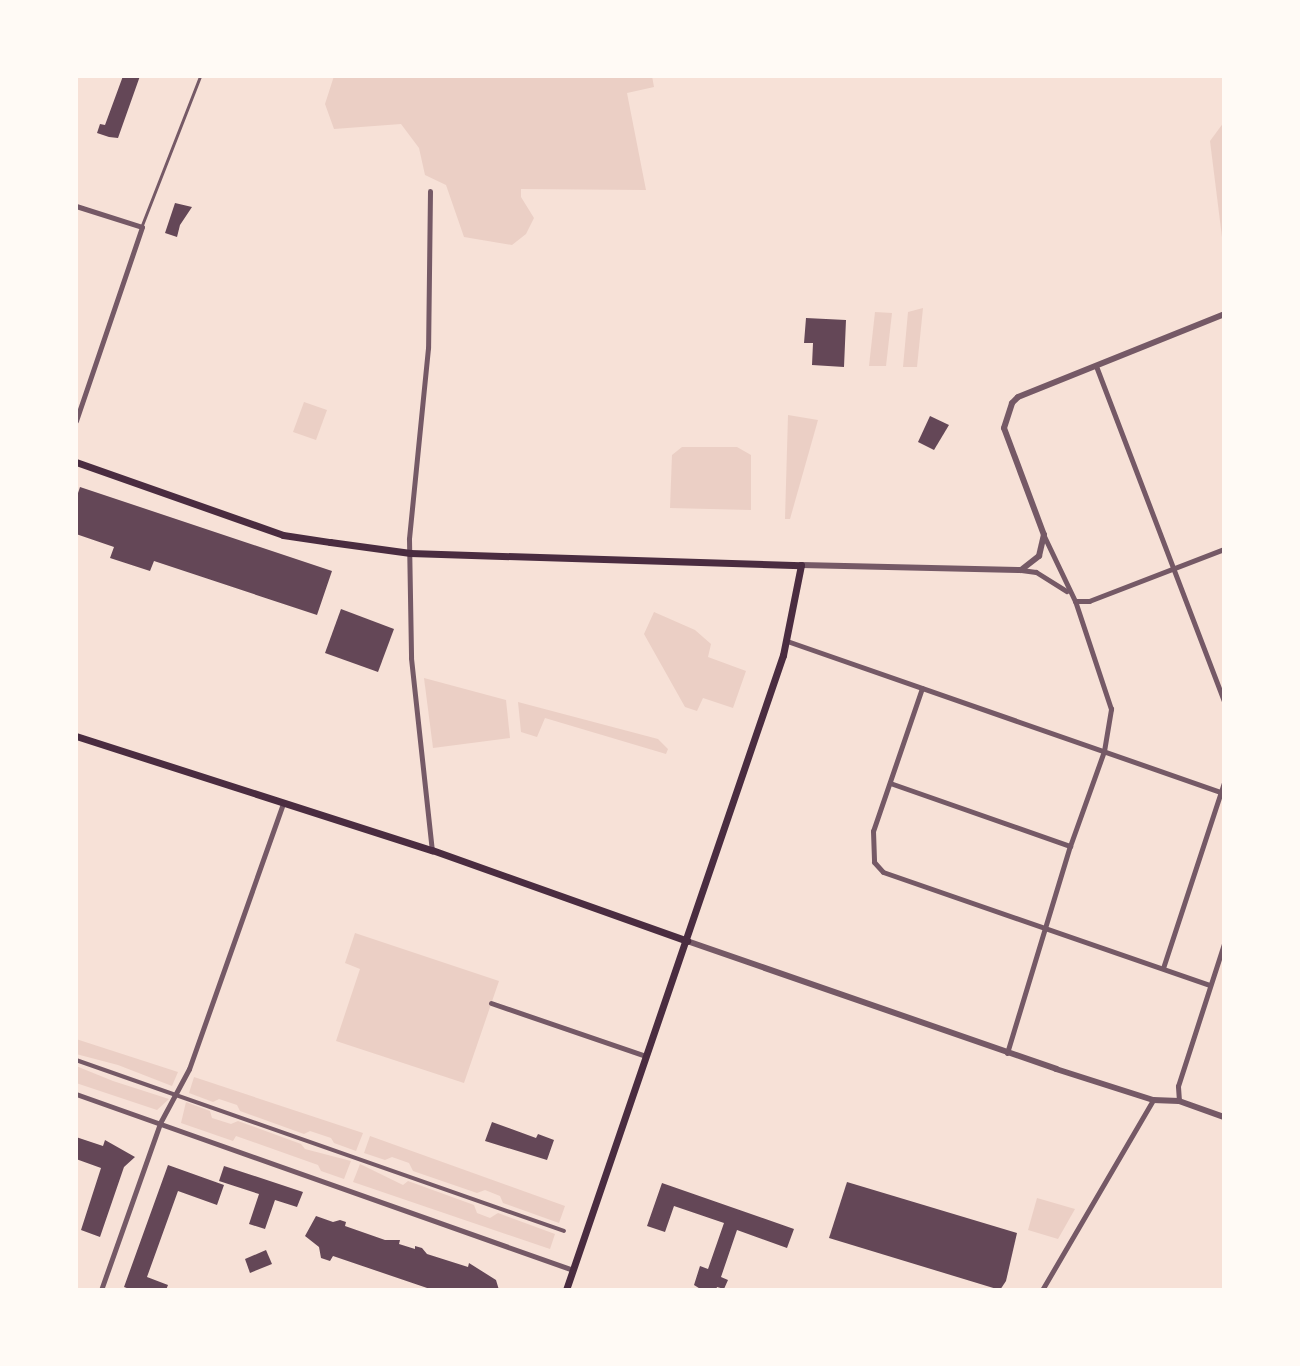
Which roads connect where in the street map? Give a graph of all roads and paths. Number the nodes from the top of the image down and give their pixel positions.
1 (200, 76) edge
2 (430, 191) dead end
3 (76, 206) edge
4 (142, 227) junction
5 (1224, 314) edge
6 (1096, 366) junction
7 (76, 421) edge
8 (76, 462) edge
9 (1044, 535) junction
10 (1224, 549) edge
11 (410, 553) junction
12 (801, 565) junction
13 (1174, 569) junction
14 (1021, 570) junction
15 (1068, 592) junction
16 (1075, 601) junction
17 (787, 641) junction
18 (922, 688) junction
19 (1224, 701) edge
20 (76, 736) edge
21 (1104, 751) junction
22 (890, 783) junction
23 (1224, 783) edge
24 (1222, 793) edge
25 (283, 803) junction
26 (1070, 846) junction
27 (432, 850) junction
28 (1046, 927) junction
29 (687, 941) junction
30 (1224, 944) edge
31 (1163, 968) junction
32 (1210, 985) junction
33 (491, 1003) dead end
34 (1007, 1053) junction
35 (647, 1056) junction
36 (76, 1060) edge
37 (76, 1094) edge
38 (178, 1095) junction
39 (1153, 1100) junction
40 (1179, 1101) junction
41 (1224, 1117) edge
42 (160, 1123) junction
43 (564, 1231) dead end
44 (573, 1270) junction
45 (101, 1290) edge
46 (566, 1290) edge
47 (1042, 1290) edge

1 - 4 lane
2 - 11 street
3 - 4 street
4 - 7 street
5 - 6 street
6 - 9 street
6 - 13 street
8 - 11 main road
9 - 14 street
9 - 15 street
10 - 13 street
11 - 12 main road
11 - 27 street
12 - 14 street
12 - 17 main road
13 - 16 street
13 - 19 street
14 - 15 street
15 - 16 street
16 - 21 street
17 - 18 street
17 - 29 main road
18 - 21 street
18 - 22 street
20 - 25 main road
21 - 24 street
21 - 26 street
22 - 26 street
22 - 28 street
23 - 24 street
24 - 31 street
25 - 27 main road
25 - 38 street
26 - 28 street
27 - 29 main road
28 - 31 street
28 - 34 street
29 - 34 street
29 - 35 main road
30 - 32 street
31 - 32 street
32 - 40 street
33 - 35 street
34 - 39 street
35 - 44 main road
36 - 38 street
37 - 42 street
38 - 42 street
38 - 43 street
39 - 40 street
39 - 47 street
40 - 41 street
42 - 44 street
42 - 45 street
44 - 46 main road

